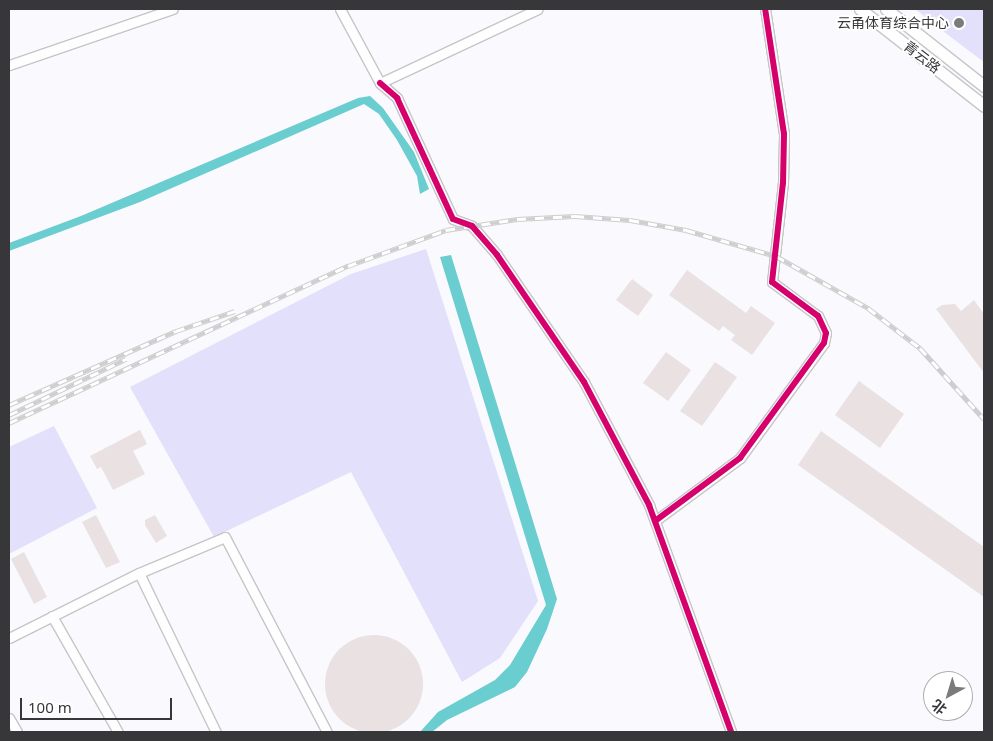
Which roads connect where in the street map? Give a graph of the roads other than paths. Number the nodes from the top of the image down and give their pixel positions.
1 (173, 9) edge
2 (340, 9) edge
3 (538, 9) edge
4 (765, 9) edge
5 (860, 9) edge
6 (886, 9) edge
7 (9, 65) edge
8 (380, 83) junction
9 (984, 86) edge
10 (984, 106) edge
11 (655, 521) junction
12 (138, 573) junction
13 (52, 616) junction
14 (9, 638) edge
15 (9, 718) edge
16 (17, 732) edge
17 (118, 732) edge
18 (216, 732) edge
19 (327, 732) edge
20 (731, 732) edge

1 - 7 street
2 - 8 street
3 - 8 street
4 - 11 street
5 - 10 street, 青云路
6 - 9 street, 青云路
8 - 11 street
11 - 20 street
12 - 13 street
12 - 18 street
12 - 19 street
13 - 14 street
13 - 17 street
15 - 16 street

